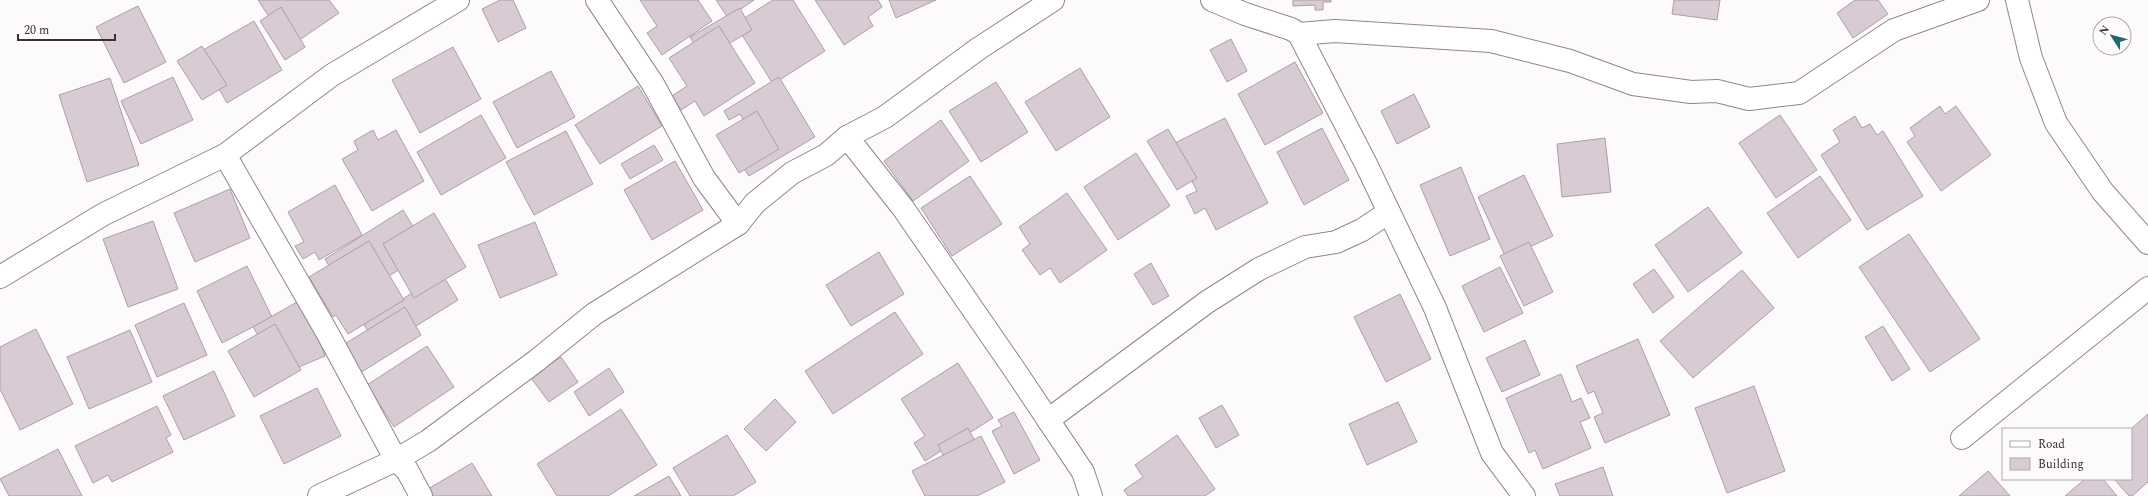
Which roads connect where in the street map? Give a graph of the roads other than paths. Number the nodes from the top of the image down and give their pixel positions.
1 (458, 0) edge
2 (597, 0) edge
3 (1053, 0) edge
4 (1212, 0) edge
5 (1978, 0) edge
6 (2017, 0) edge
7 (1298, 34) junction
8 (847, 137) junction
9 (225, 155) junction
10 (1390, 212) junction
11 (738, 224) junction
12 (2148, 243) edge
13 (0, 277) edge
14 (2148, 288) edge
15 (1048, 420) junction
16 (1962, 438) dead end
17 (396, 460) junction
18 (319, 496) edge
19 (421, 496) edge
20 (1091, 496) edge
21 (1524, 496) edge

1 - 9 street
2 - 11 street
3 - 8 street
4 - 7 street
5 - 7 street
6 - 12 street
7 - 10 street
8 - 11 street
8 - 15 street
9 - 13 street
9 - 17 street
10 - 15 street
10 - 21 street
11 - 17 street
14 - 16 street
15 - 20 street
17 - 18 street
17 - 19 street

